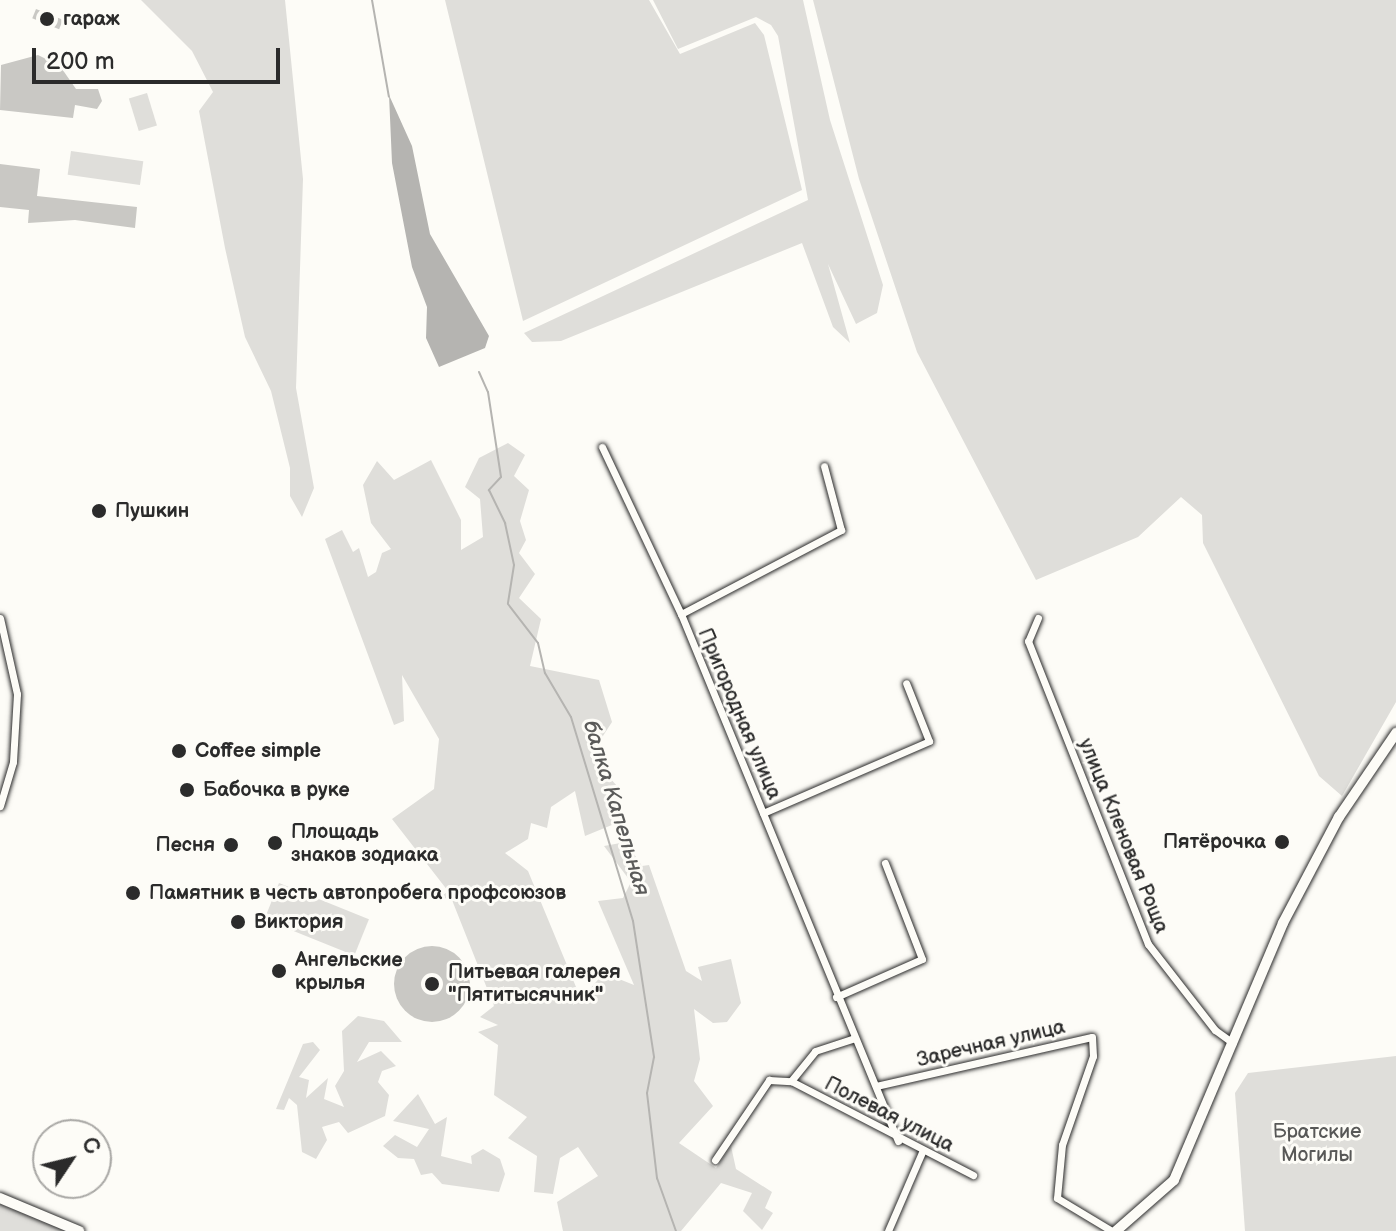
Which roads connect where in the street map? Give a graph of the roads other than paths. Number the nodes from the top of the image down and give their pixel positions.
1 (602, 447) dead end
2 (824, 466) dead end
3 (681, 614) junction
4 (0, 618) edge
5 (1038, 618) dead end
6 (906, 683) dead end
7 (1396, 733) edge
8 (0, 806) edge
9 (763, 813) junction
10 (885, 863) dead end
11 (836, 997) junction
12 (853, 1039) junction
13 (1233, 1043) junction
14 (791, 1081) junction
15 (876, 1086) junction
16 (898, 1141) junction
17 (922, 1152) junction
18 (715, 1160) dead end
19 (973, 1175) dead end
20 (0, 1198) edge
21 (79, 1231) edge
22 (888, 1231) edge
23 (1114, 1231) edge

1 - 3 street, Пригородная улица
2 - 3 street
3 - 9 street, Пригородная улица
4 - 8 street
5 - 13 street, улица Кленовая Роща
6 - 9 street
7 - 13 street
9 - 11 street, Пригородная улица
10 - 11 street
11 - 12 street, Пригородная улица
12 - 14 street
12 - 15 street, Пригородная улица
13 - 23 street
14 - 16 street, Полевая улица
14 - 18 street
15 - 16 street, Пригородная улица
15 - 23 street, Заречная улица
16 - 17 street, Полевая улица
17 - 19 street, Полевая улица
17 - 22 street
20 - 21 street

